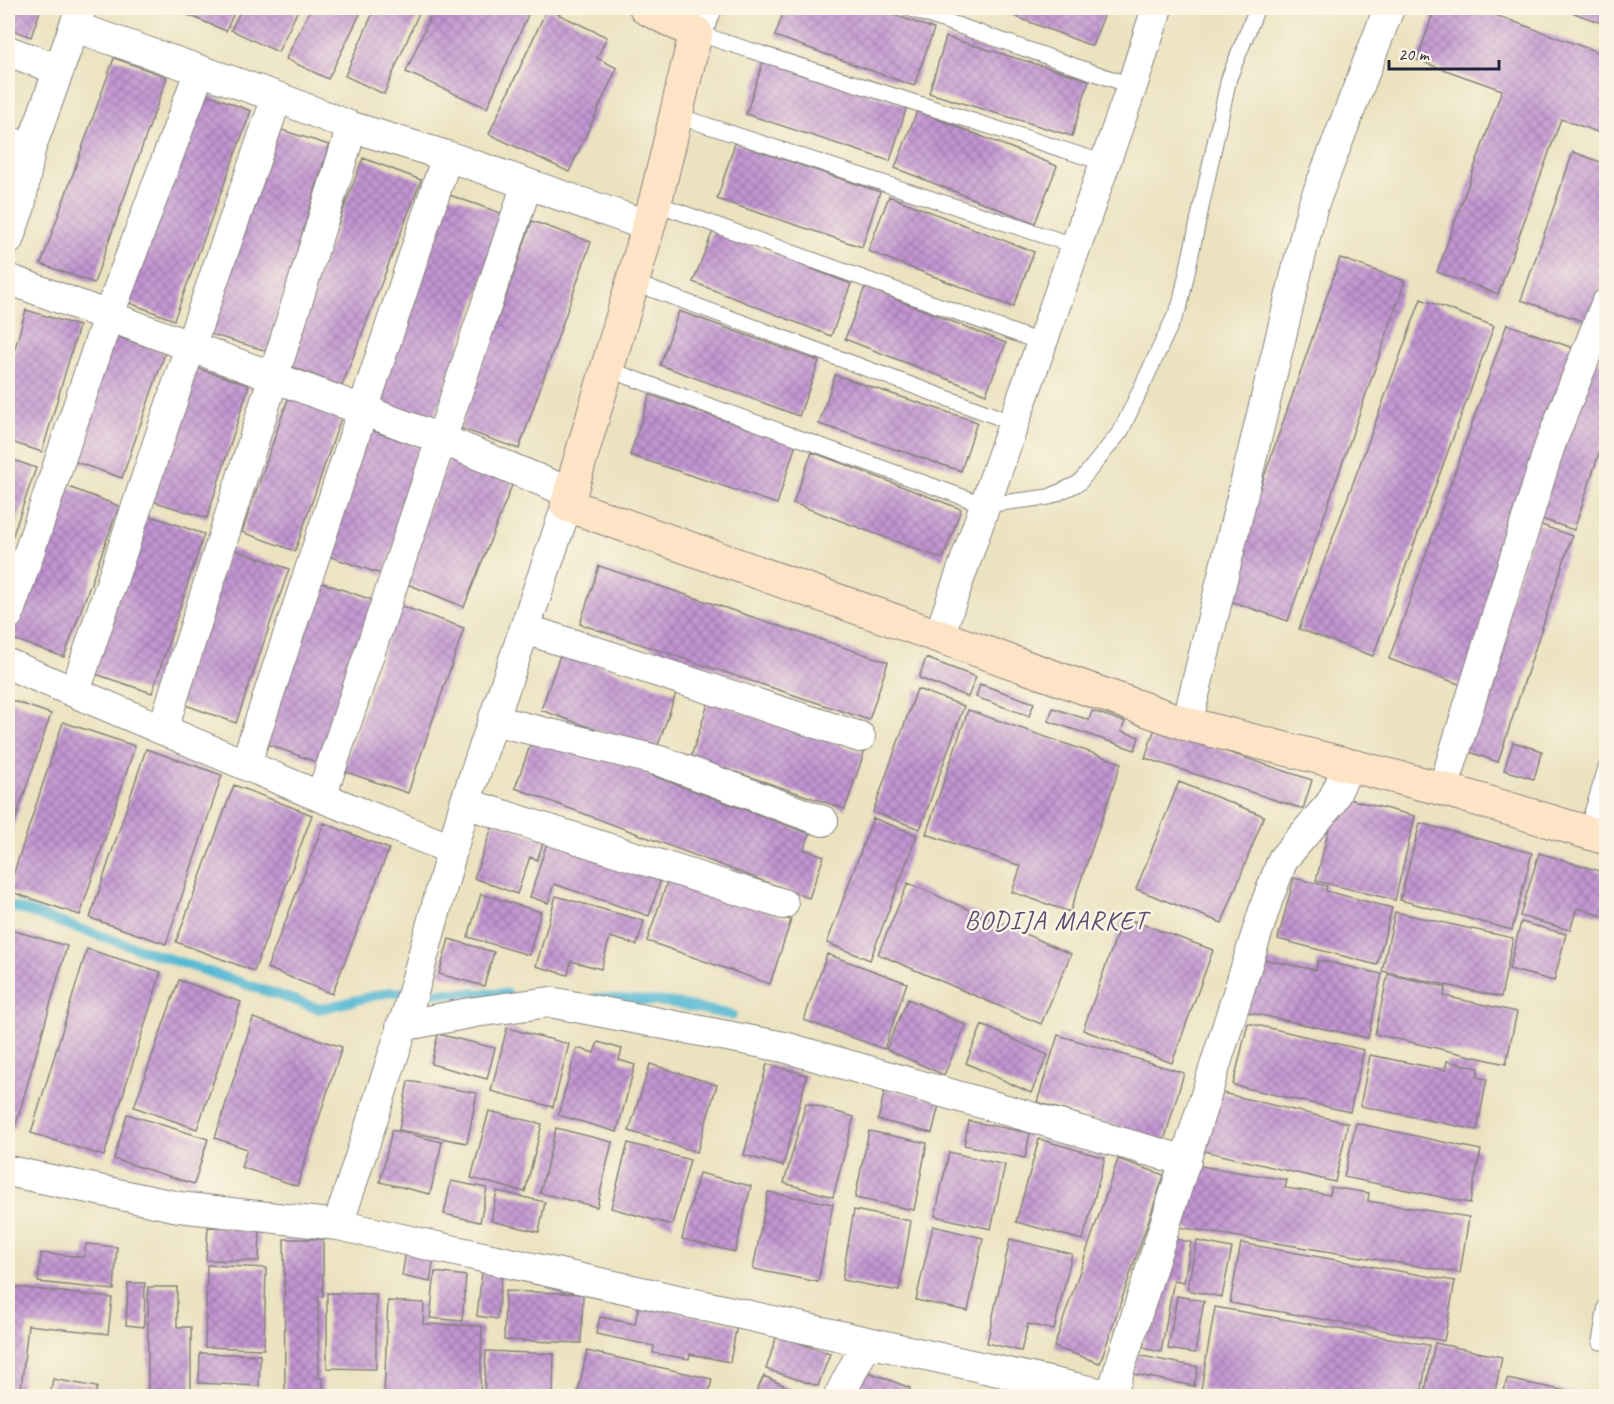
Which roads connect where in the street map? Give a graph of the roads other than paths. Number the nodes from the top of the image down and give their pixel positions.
1 (646, 8) edge
2 (908, 8) edge
3 (1157, 8) edge
4 (1257, 8) edge
5 (1389, 8) edge
6 (78, 17) edge
7 (702, 20) edge
8 (8, 51) edge
9 (58, 70) junction
10 (200, 70) junction
11 (1132, 86) junction
12 (277, 96) junction
13 (678, 116) junction
14 (352, 127) junction
15 (19, 146) edge
16 (447, 156) junction
17 (1106, 163) junction
18 (527, 183) junction
19 (652, 214) junction
20 (8, 240) edge
21 (1076, 246) junction
22 (8, 279) edge
23 (632, 282) junction
24 (1606, 304) edge
25 (108, 318) junction
26 (1042, 344) junction
27 (190, 347) junction
28 (607, 369) junction
29 (272, 377) junction
30 (363, 411) junction
31 (1014, 423) junction
32 (441, 439) junction
33 (569, 499) junction
34 (985, 505) junction
35 (8, 615) edge
36 (525, 629) junction
37 (939, 636) junction
38 (8, 664) edge
39 (75, 692) junction
40 (493, 720) junction
41 (1187, 724) junction
42 (164, 729) junction
43 (860, 737) dead end
44 (246, 763) junction
45 (1349, 766) junction
46 (1606, 768) edge
47 (1443, 789) junction
48 (321, 797) junction
49 (465, 803) junction
50 (823, 820) dead end
51 (1596, 835) edge
52 (451, 849) junction
53 (783, 904) dead end
54 (405, 1016) junction
55 (1186, 1161) junction
56 (8, 1171) edge
57 (338, 1225) junction
58 (1606, 1305) edge
59 (867, 1342) junction
60 (1600, 1342) dead end
61 (839, 1396) edge
62 (1112, 1396) edge

1 - 7 street
2 - 11 lane
3 - 11 street
4 - 34 lane
5 - 41 street
6 - 9 street
6 - 10 street
7 - 13 street
7 - 17 lane
8 - 9 street
9 - 15 street
10 - 12 street
10 - 25 street
11 - 17 street
12 - 14 street
12 - 27 street
13 - 19 street
13 - 21 lane
14 - 16 street
14 - 29 street
15 - 20 street
16 - 18 street
16 - 30 street
17 - 21 street
18 - 19 street
18 - 32 street
19 - 23 street
19 - 26 lane
21 - 26 street
22 - 25 street
23 - 28 street
23 - 31 lane
24 - 47 street
25 - 27 street
25 - 35 street
26 - 31 street
27 - 29 street
27 - 39 street
28 - 33 street
28 - 34 lane
29 - 30 street
29 - 42 street
30 - 32 street
30 - 44 street
31 - 34 street
32 - 33 street
32 - 48 street
33 - 36 street
33 - 37 street
34 - 37 street
36 - 40 street
36 - 43 street
37 - 41 street
38 - 39 street
39 - 42 street
40 - 49 street
40 - 50 street
41 - 45 street
42 - 44 street
44 - 48 street
45 - 47 street
45 - 55 street
46 - 51 lane
47 - 51 street
48 - 52 street
49 - 52 street
49 - 53 street
52 - 54 street
54 - 55 street
54 - 57 street
55 - 62 street
56 - 57 street
57 - 59 street
58 - 60 lane
59 - 61 street
59 - 62 street

